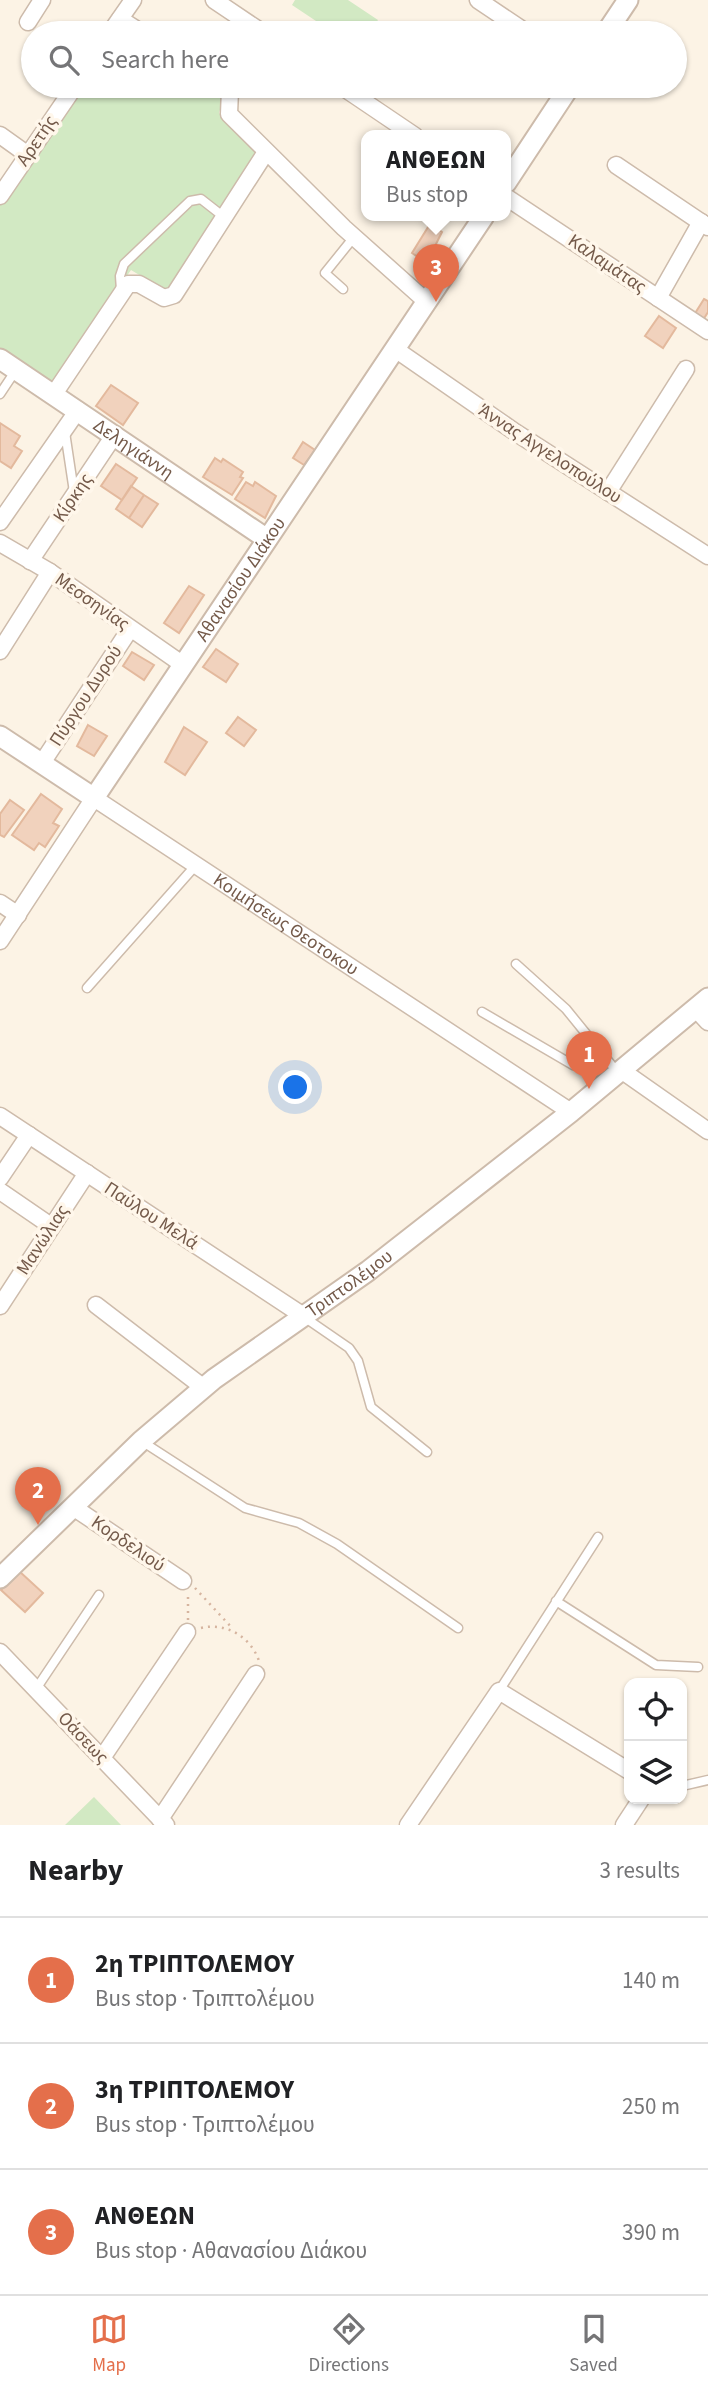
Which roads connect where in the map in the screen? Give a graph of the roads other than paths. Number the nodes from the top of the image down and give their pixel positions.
1 (42, 0) edge
2 (133, 0) edge
3 (214, 0) edge
4 (478, 0) edge
5 (628, 0) edge
6 (120, 19) joint
7 (29, 21) edge
8 (123, 21) edge
9 (245, 21) edge
10 (509, 21) edge
11 (614, 21) edge
12 (67, 98) edge
13 (230, 98) edge
14 (359, 98) edge
15 (562, 98) edge
16 (406, 130) edge
17 (0, 135) edge
18 (266, 152) junction
19 (28, 155) junction
20 (615, 165) dead end
21 (511, 175) edge
22 (0, 194) edge
23 (511, 200) edge
24 (224, 218) junction
25 (481, 221) edge
26 (704, 225) edge
27 (354, 237) junction
28 (343, 289) dead end
29 (121, 293) junction
30 (659, 298) junction
31 (427, 302) junction
32 (708, 331) edge
33 (395, 349) junction
34 (0, 359) edge
35 (686, 369) dead end
36 (17, 370) junction
37 (0, 394) edge
38 (54, 394) junction
39 (78, 410) junction
40 (64, 430) junction
41 (115, 435) junction
42 (608, 492) junction
43 (75, 495) junction
44 (0, 522) edge
45 (267, 539) junction
46 (1, 545) edge
47 (708, 556) edge
48 (30, 561) junction
49 (50, 572) junction
50 (130, 629) junction
51 (0, 650) edge
52 (182, 664) junction
53 (0, 736) edge
54 (42, 763) junction
55 (94, 798) junction
56 (196, 865) junction
57 (0, 903) edge
58 (18, 915) junction
59 (0, 941) edge
60 (516, 964) dead end
61 (88, 988) dead end
62 (704, 1009) edge
63 (482, 1012) dead end
64 (616, 1068) junction
65 (571, 1112) junction
66 (0, 1116) edge
67 (708, 1132) edge
68 (29, 1135) junction
69 (87, 1173) junction
70 (0, 1178) edge
71 (0, 1191) edge
72 (51, 1226) junction
73 (96, 1305) dead end
74 (0, 1306) edge
75 (302, 1315) junction
76 (204, 1388) junction
77 (141, 1441) junction
78 (427, 1452) dead end
79 (73, 1507) junction
80 (598, 1537) dead end
81 (0, 1578) edge
82 (183, 1581) road end
83 (99, 1595) dead end
84 (556, 1601) junction
85 (457, 1628) dead end
86 (187, 1632) road end
87 (0, 1652) edge
88 (698, 1667) dead end
89 (256, 1674) road end
90 (36, 1689) junction
91 (499, 1691) junction
92 (102, 1758) junction
93 (624, 1768) edge
94 (708, 1780) edge
95 (687, 1785) edge
96 (638, 1804) edge
97 (163, 1822) edge
98 (408, 1825) edge
99 (624, 1825) edge

1 - 7 street
2 - 6 street
3 - 9 street
4 - 10 street
5 - 11 street
6 - 8 street
12 - 19 street, Αρετής
13 - 18 street
14 - 16 street
15 - 21 street
17 - 19 street
18 - 24 street
18 - 27 street
19 - 22 street, Αρετής
20 - 26 street
23 - 30 street, Καλαμάτας
24 - 29 street
24 - 29 lane
25 - 31 street, Αθανασίου Διάκου
26 - 30 street
27 - 28 lane
27 - 31 street
29 - 38 street
30 - 32 street, Καλαμάτας
31 - 33 street, Αθανασίου Διάκου
33 - 42 street, Άννας Αγγελοπούλου
33 - 45 street, Αθανασίου Διάκου
34 - 36 street, Δεληγιάννη
35 - 42 street
36 - 37 lane
36 - 38 street, Δεληγιάννη
38 - 39 street, Δεληγιάννη
39 - 40 street
39 - 41 street, Δεληγιάννη
40 - 43 lane
40 - 44 street
41 - 43 street, Κίρκης
41 - 45 street, Δεληγιάννη
42 - 47 street, Άννας Αγγελοπούλου
43 - 48 street, Κίρκης
45 - 52 street, Αθανασίου Διάκου
46 - 48 street, Μεσσηνίας
48 - 49 street, Μεσσηνίας
49 - 50 street, Μεσσηνίας
49 - 51 street
50 - 52 street, Μεσσηνίας
50 - 54 street, Πύργου Δυρού
52 - 55 street, Αθανασίου Διάκου
53 - 54 street, Κοιμήσεως Θεοτοκου
54 - 55 street, Κοιμήσεως Θεοτοκου
55 - 56 street, Κοιμήσεως Θεοτοκου
55 - 58 street, Αθανασίου Διάκου
56 - 61 lane
56 - 65 street, Κοιμήσεως Θεοτοκου
57 - 58 street
58 - 59 street, Αθανασίου Διάκου
60 - 64 lane
62 - 64 street, Τριπτολέμου
63 - 64 lane
64 - 65 street, Τριπτολέμου
64 - 67 street
65 - 75 street, Τριπτολέμου
66 - 68 street, Παύλου Μελά
68 - 69 street, Παύλου Μελά
68 - 70 street
69 - 72 street, Μανώλιας
69 - 75 street, Παύλου Μελά
71 - 72 street
72 - 74 street, Μανώλιας
73 - 76 street
75 - 76 street, Τριπτολέμου
75 - 78 lane
76 - 77 street, Τριπτολέμου
77 - 79 street, Τριπτολέμου
77 - 85 lane
79 - 81 street, Τριπτολέμου
79 - 82 street, Κορδελιού
80 - 84 lane
83 - 90 lane
84 - 88 lane
84 - 91 lane
86 - 92 street
87 - 90 street, Οάσεως
89 - 97 street
90 - 92 street, Οάσεως
91 - 93 street
91 - 98 street
92 - 97 street, Οάσεως
94 - 95 lane
96 - 99 street

